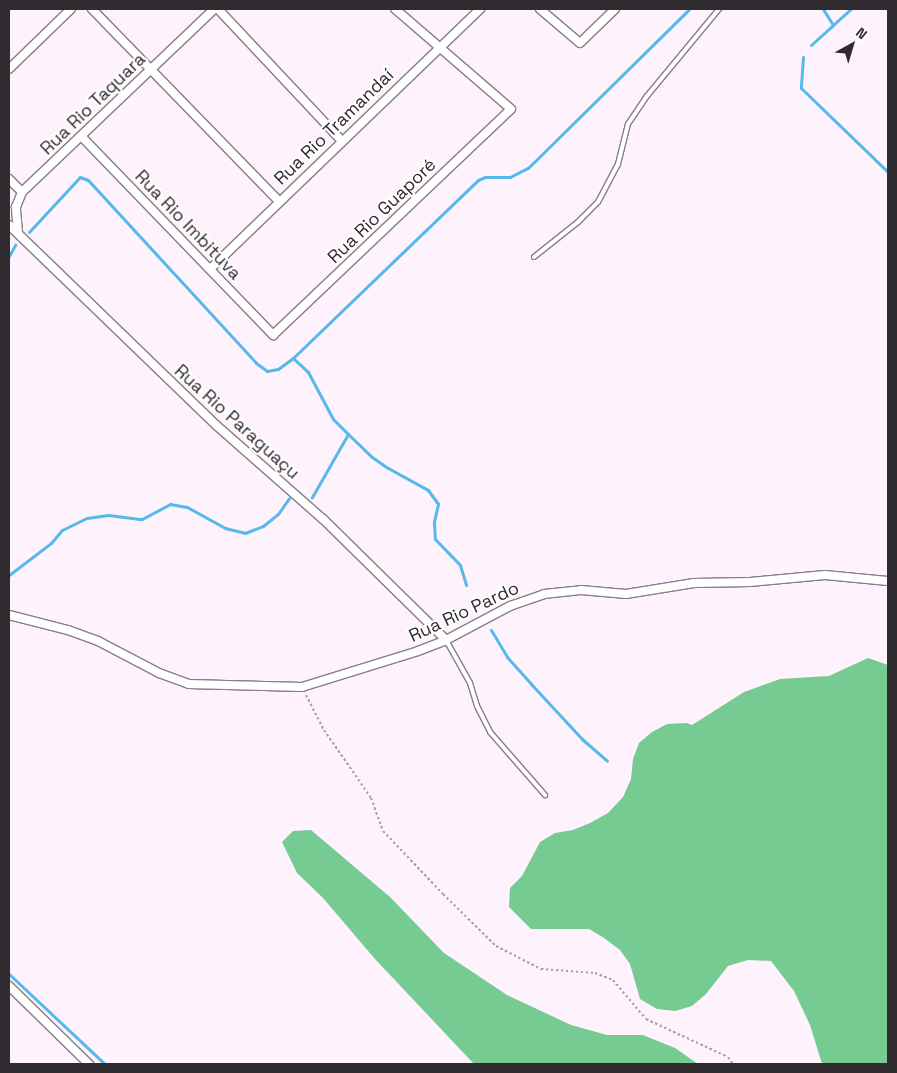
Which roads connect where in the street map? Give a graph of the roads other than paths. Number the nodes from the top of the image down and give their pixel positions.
1 (71, 9) edge
2 (92, 9) edge
3 (216, 9) edge
4 (395, 9) edge
5 (480, 9) edge
6 (540, 9) edge
7 (615, 9) edge
8 (719, 9) edge
9 (439, 47) junction
10 (9, 69) edge
11 (151, 69) junction
12 (81, 136) junction
13 (342, 141) junction
14 (9, 179) edge
15 (22, 192) junction
16 (279, 201) junction
17 (9, 225) edge
18 (18, 232) junction
19 (534, 257) dead end
20 (210, 269) junction
21 (273, 335) joint
22 (888, 581) edge
23 (9, 615) edge
24 (446, 640) junction
25 (545, 795) dead end
26 (9, 986) edge
27 (89, 1064) edge

1 - 10 street
2 - 11 street
3 - 11 street, Rua Rio Taquara
3 - 13 street
4 - 9 street
5 - 9 street, Rua Rio Tramandaí
6 - 7 street
8 - 19 lane
9 - 13 street, Rua Rio Tramandaí
9 - 21 street, Rua Rio Guaporé
11 - 12 street, Rua Rio Taquara
11 - 16 street
12 - 15 street, Rua Rio Taquara
12 - 20 street, Rua Rio Imbituva
13 - 16 street, Rua Rio Tramandaí
14 - 15 street
15 - 18 street
16 - 20 street, Rua Rio Tramandaí
17 - 18 street, Rua Rio Paraguaçu
18 - 24 street, Rua Rio Paraguaçu
20 - 21 street, Rua Rio Imbituva
22 - 24 street, Rua Rio Pardo
23 - 24 street, Rua Rio Pardo
24 - 25 lane
26 - 27 street

